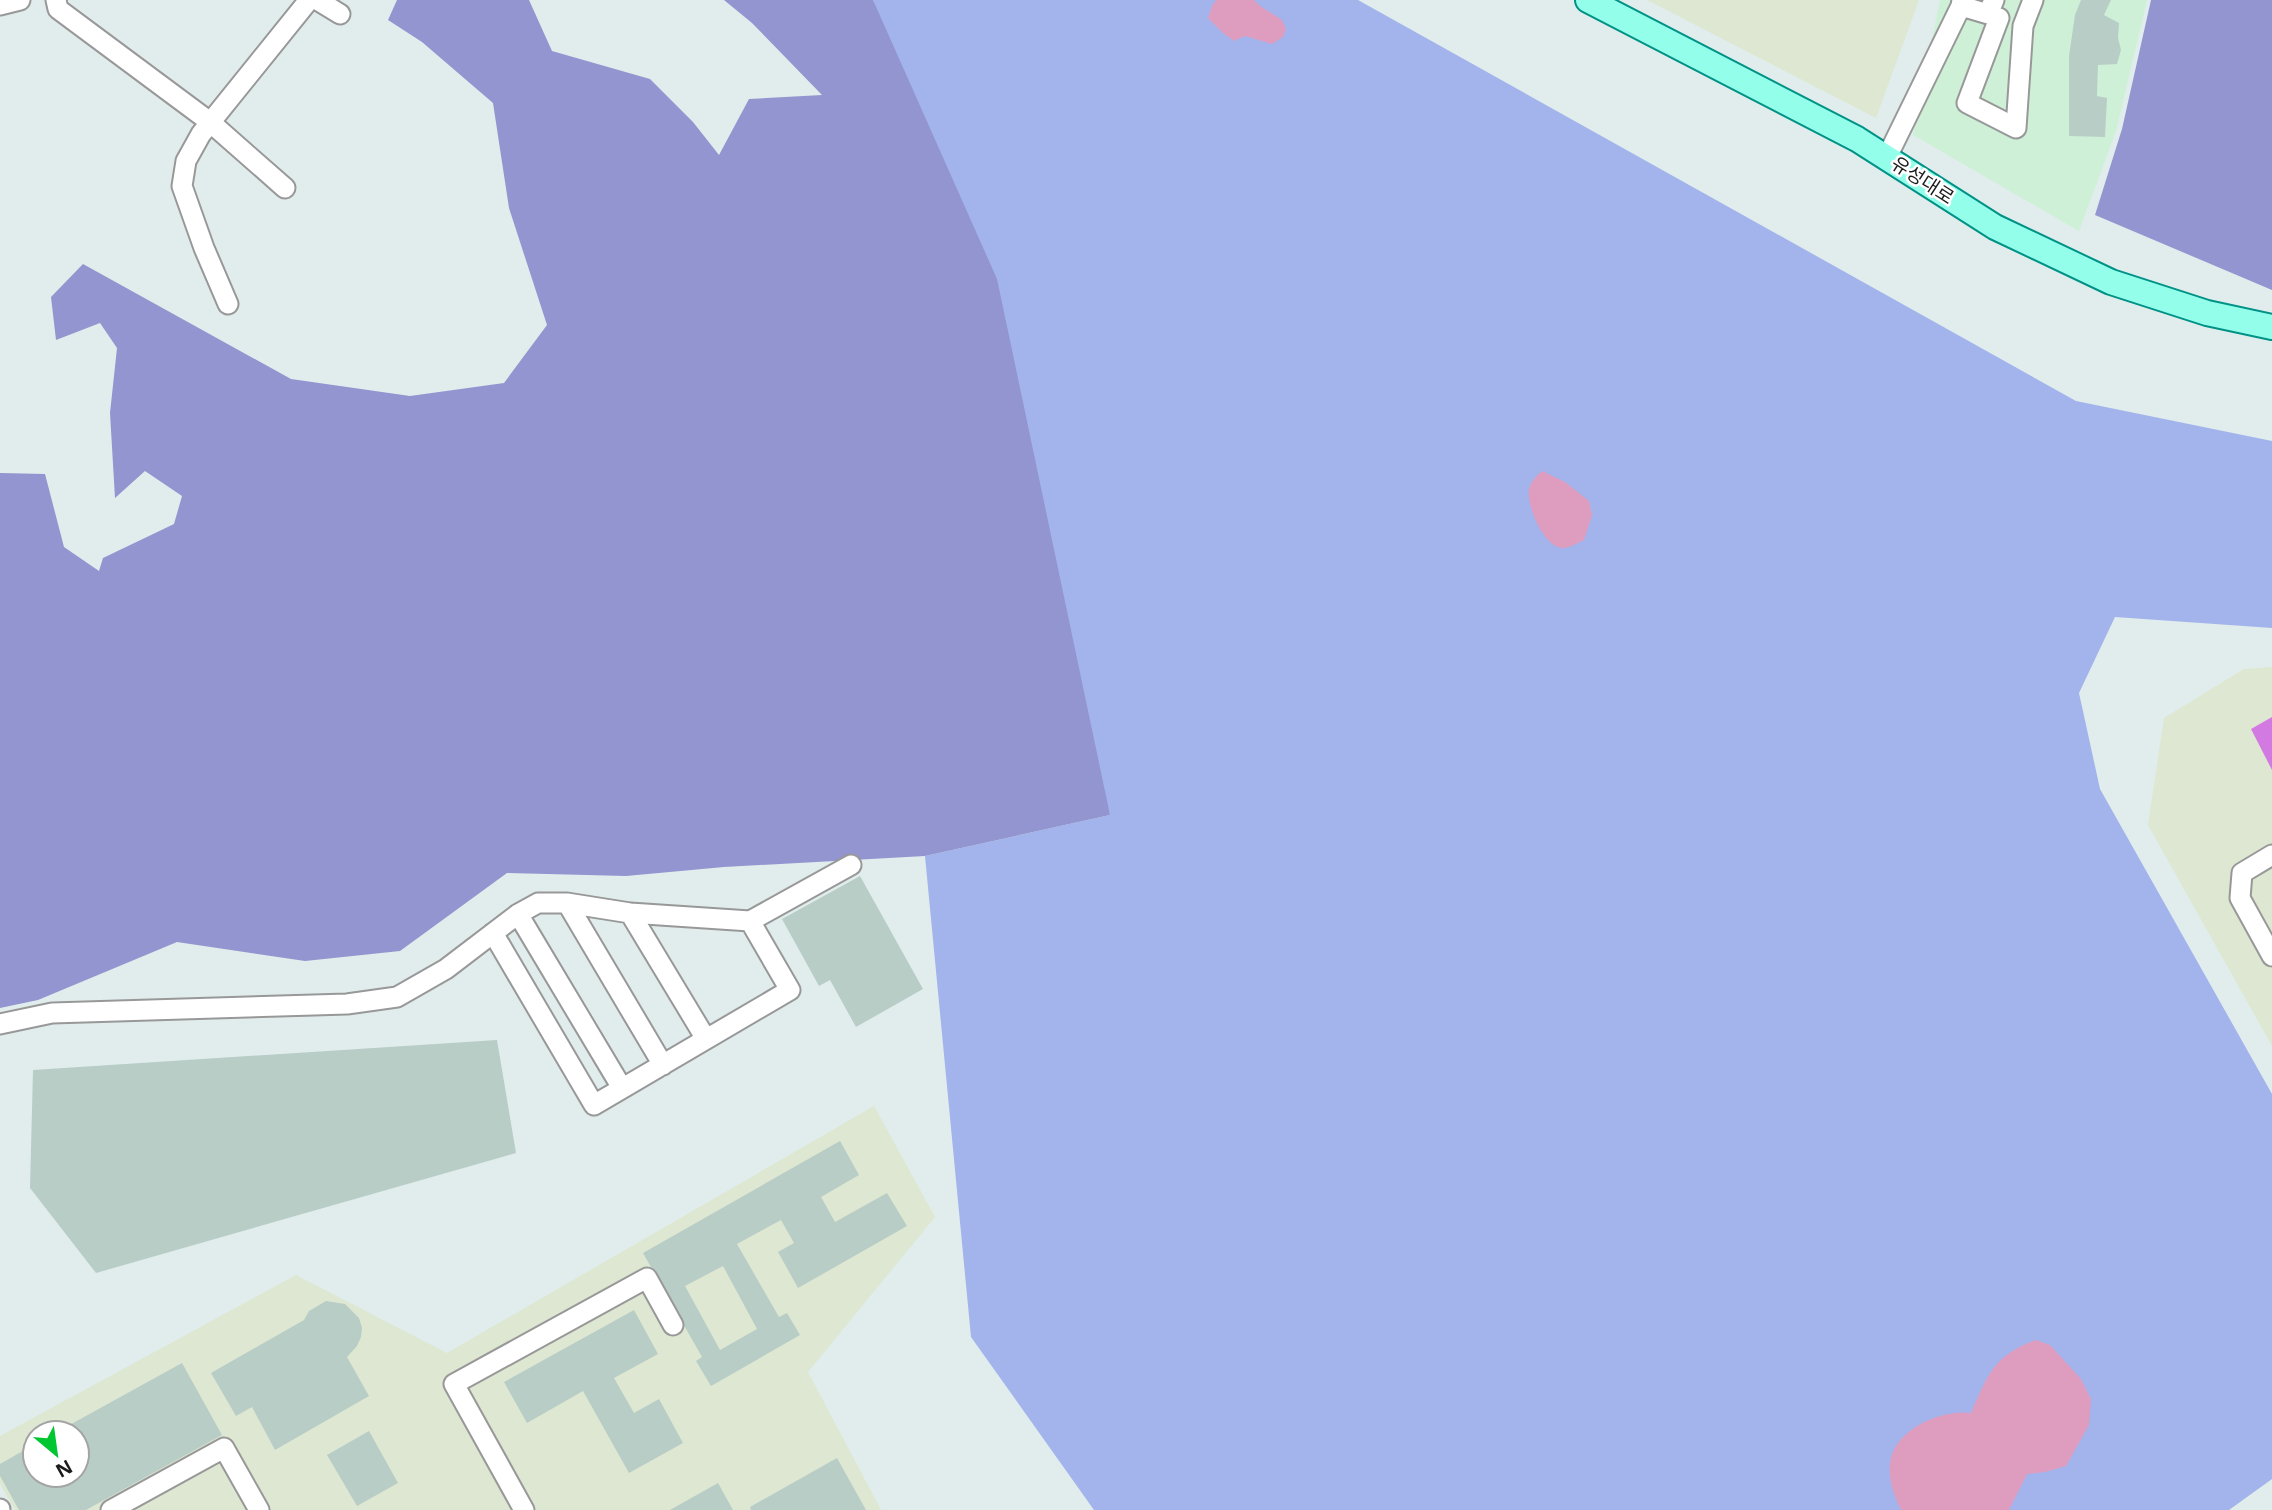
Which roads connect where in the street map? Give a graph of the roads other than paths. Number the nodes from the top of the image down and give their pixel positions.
1 (20, 0) edge
2 (56, 0) edge
3 (309, 0) edge
4 (317, 0) edge
5 (1588, 0) edge
6 (2033, 0) edge
7 (1961, 3) edge
8 (0, 5) edge
9 (1994, 11) edge
10 (340, 14) dead end
11 (2023, 26) junction
12 (211, 122) junction
13 (1887, 157) junction
14 (285, 188) dead end
15 (228, 304) dead end
16 (2272, 327) edge
17 (2272, 855) edge
18 (851, 865) dead end
19 (567, 903) junction
20 (630, 913) junction
21 (518, 914) junction
22 (750, 921) junction
23 (493, 933) junction
24 (2272, 956) edge
25 (0, 1024) edge
26 (706, 1039) junction
27 (663, 1065) junction
28 (622, 1088) junction
29 (673, 1325) dead end
30 (111, 1510) edge
31 (260, 1510) edge
32 (524, 1510) edge

1 - 8 street
2 - 12 street
3 - 12 street
4 - 10 street
5 - 13 main road, 유성대로
6 - 11 street
7 - 9 street
7 - 13 street
9 - 11 street
9 - 11 street
12 - 14 street
12 - 15 street
13 - 16 main road, 유성대로
17 - 24 street
18 - 22 street
19 - 20 street
19 - 21 street
19 - 27 street
20 - 22 street
20 - 26 street
21 - 23 street
21 - 28 street
22 - 26 street
23 - 25 street
23 - 28 street
26 - 27 street
27 - 28 street
29 - 32 street
30 - 31 street

